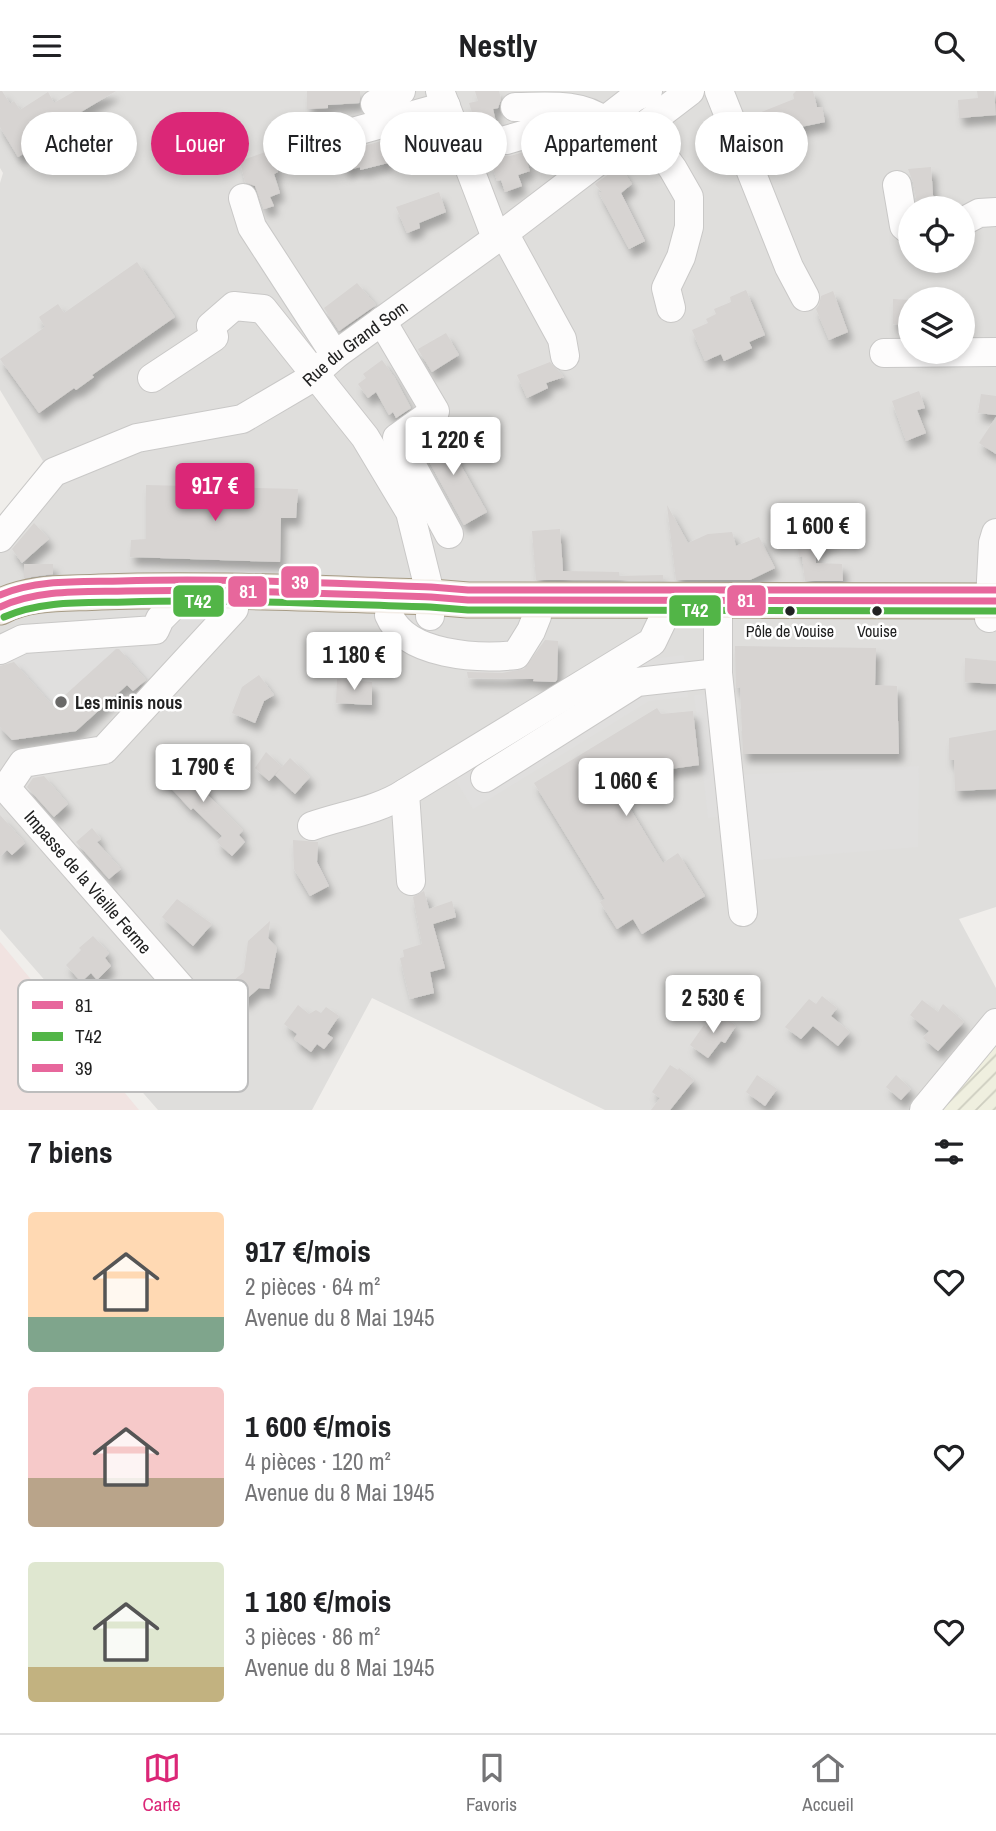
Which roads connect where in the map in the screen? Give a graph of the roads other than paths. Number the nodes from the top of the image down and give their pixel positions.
1 (401, 91) edge
2 (690, 91) edge
3 (719, 91) edge
4 (659, 95) edge
5 (443, 99) edge
6 (375, 104) dead end
7 (515, 107) dead end
8 (586, 112) edge
9 (616, 112) edge
10 (650, 112) edge
11 (366, 127) edge
12 (580, 175) edge
13 (676, 175) edge
14 (897, 185) dead end
15 (899, 196) edge
16 (243, 198) dead end
17 (996, 212) edge
18 (975, 215) edge
19 (500, 236) junction
20 (804, 297) dead end
21 (671, 307) dead end
22 (382, 321) junction
23 (996, 352) edge
24 (884, 353) dead end
25 (565, 356) dead end
26 (325, 364) junction
27 (152, 378) dead end
28 (996, 533) edge
29 (449, 534) dead end
30 (0, 538) edge
31 (179, 600) junction
32 (235, 601) junction
33 (0, 607) edge
34 (431, 607) junction
35 (719, 609) junction
36 (992, 610) edge
37 (389, 615) junction
38 (537, 617) junction
39 (664, 617) junction
40 (0, 620) edge
41 (0, 650) edge
42 (718, 673) junction
43 (485, 778) dead end
44 (405, 793) junction
45 (312, 826) dead end
46 (411, 881) dead end
47 (743, 912) dead end
48 (174, 980) edge
49 (996, 1023) edge
50 (924, 1110) edge

1 - 6 street
2 - 4 street, Rue du Grand Som
3 - 20 street
4 - 9 street
4 - 10 street, Rue du Grand Som
5 - 11 street
5 - 19 street
7 - 8 street
12 - 19 street, Rue du Grand Som
13 - 21 street
14 - 15 street
16 - 26 street
17 - 18 street
19 - 22 street, Rue du Grand Som
19 - 25 street
22 - 26 street, Rue du Grand Som
22 - 29 street
23 - 24 street
26 - 27 street
26 - 30 street, Rue du Grand Som
26 - 34 street
28 - 36 street
31 - 32 main road
31 - 33 main road
31 - 40 main road
31 - 41 street
32 - 34 main road
32 - 37 main road
32 - 48 street, Impasse de la Vieille Ferme
34 - 35 main road
34 - 37 main road
34 - 38 main road
35 - 36 main road
35 - 39 main road
35 - 42 street
37 - 38 street
38 - 39 main road
39 - 44 street
42 - 43 street
42 - 47 street
44 - 45 street
44 - 46 street
49 - 50 street

